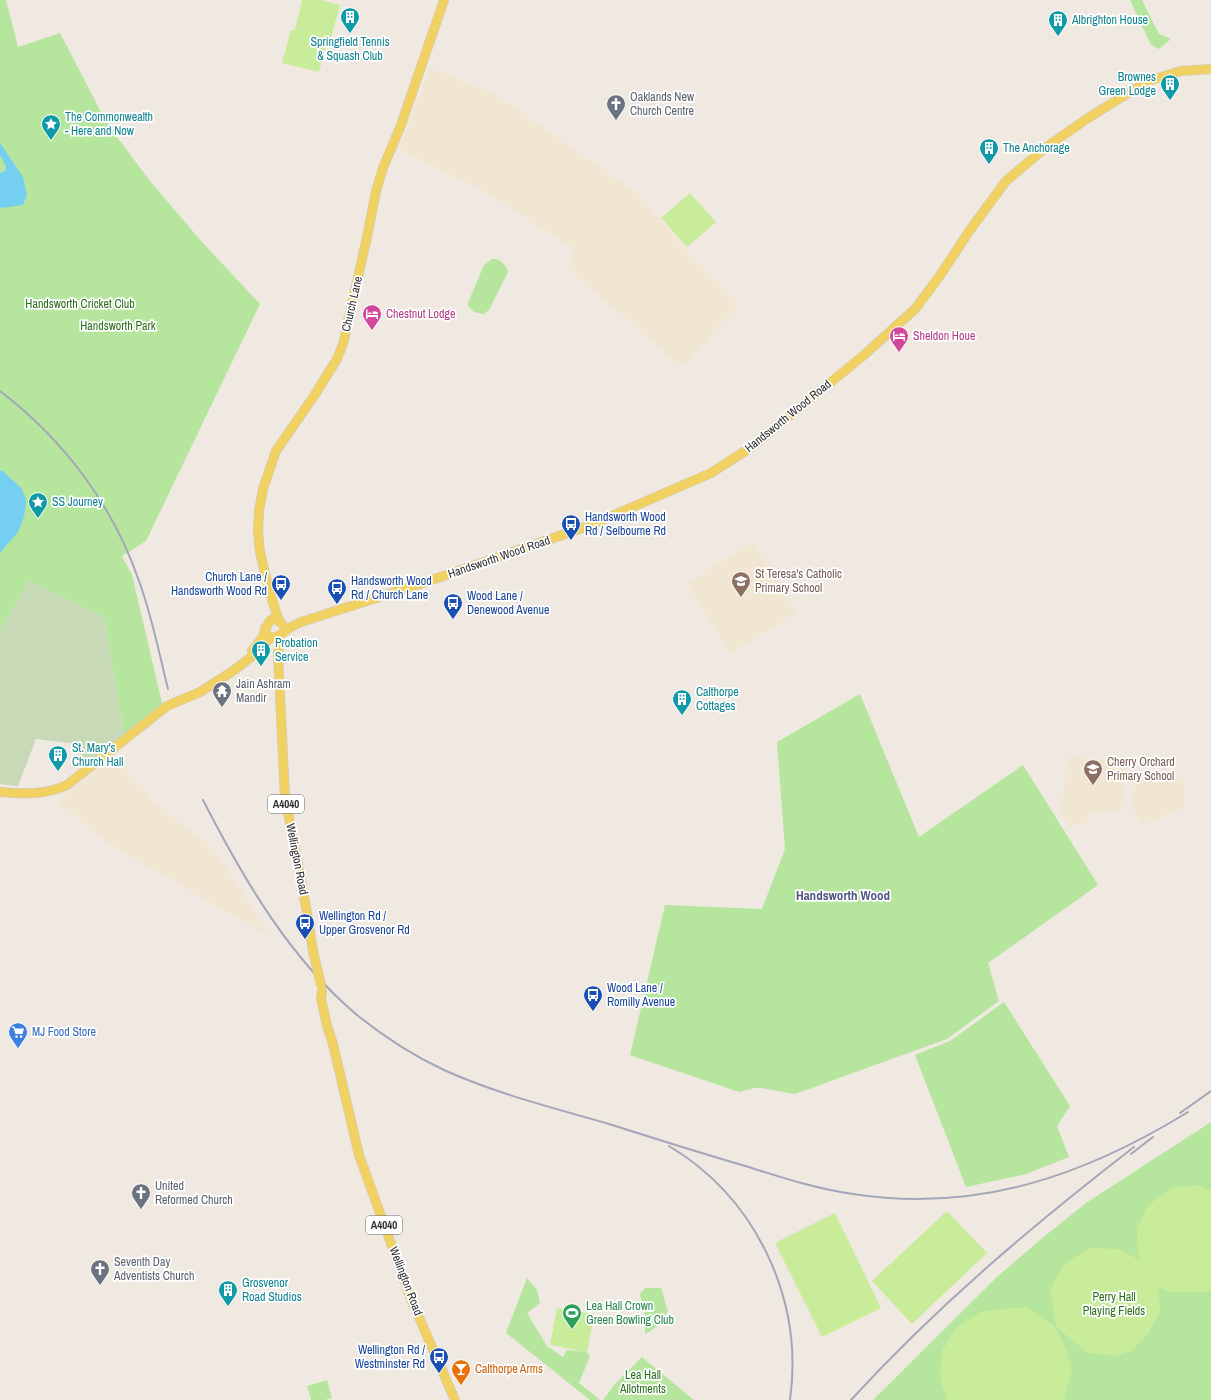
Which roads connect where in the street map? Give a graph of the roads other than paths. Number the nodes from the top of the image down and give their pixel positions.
1 (444, 0) edge
2 (1211, 69) edge
3 (271, 598) junction
4 (280, 621) junction
5 (301, 622) junction
6 (267, 625) junction
7 (278, 636) junction
8 (244, 662) junction
9 (0, 792) edge
10 (455, 1400) edge

1 - 3 main road, Church Lane
2 - 5 main road, Handsworth Wood Road
3 - 4 main road, Church Lane
3 - 6 main road, Church Lane
4 - 5 main road, Handsworth Wood Road
4 - 6 main road
4 - 7 main road
5 - 7 main road, Handsworth Wood Road
6 - 7 main road
6 - 8 main road
7 - 8 main road, Handsworth Wood Road
7 - 10 main road, Wellington Road / A4040, bridge
8 - 9 main road

